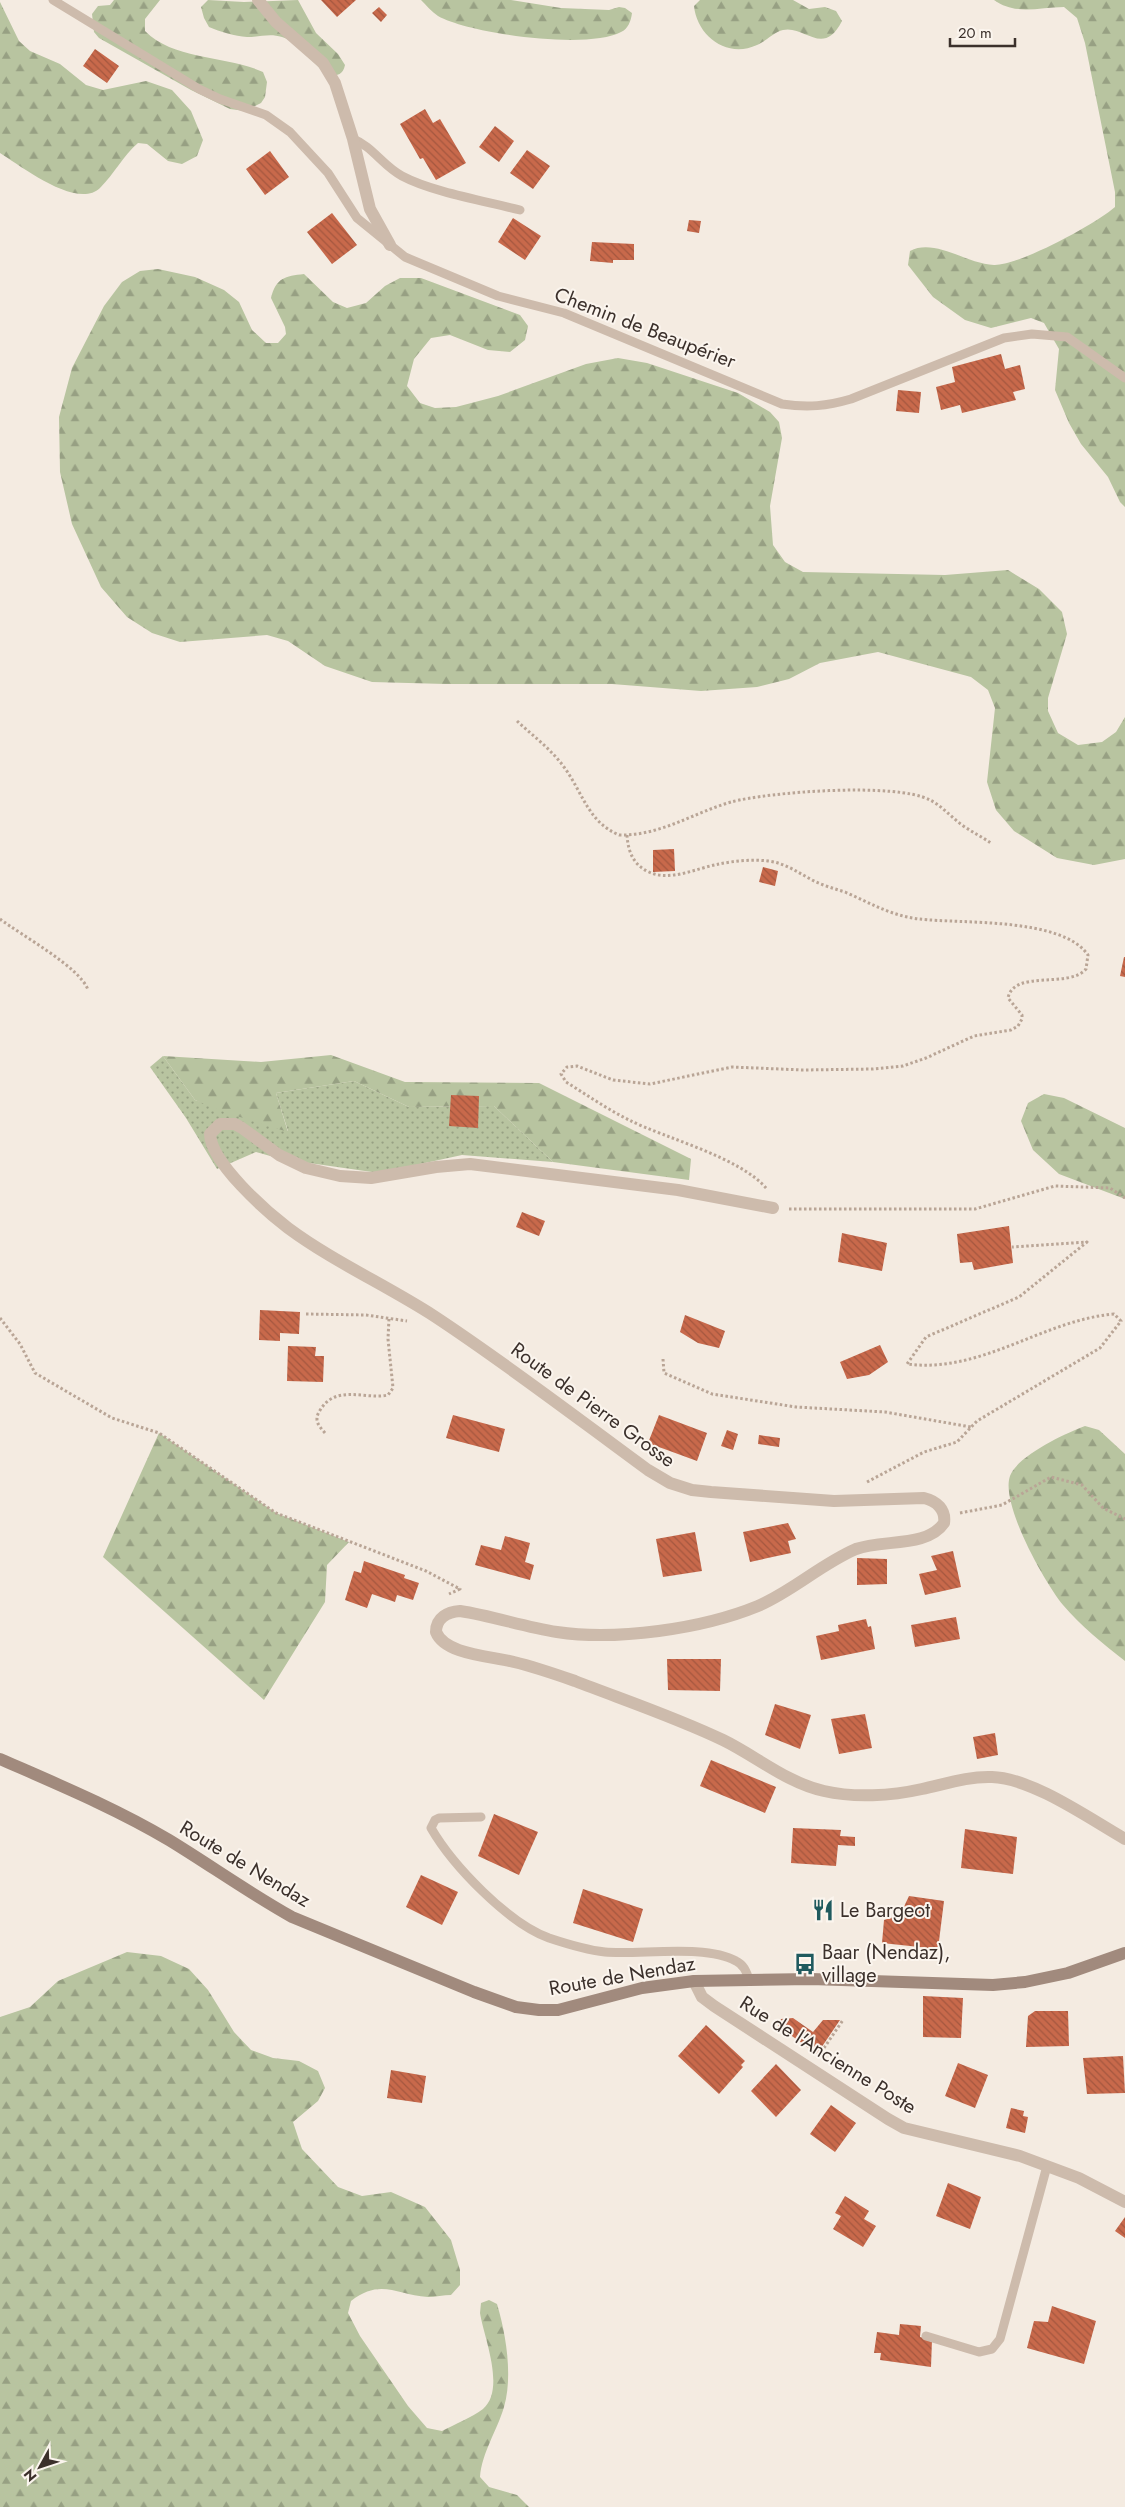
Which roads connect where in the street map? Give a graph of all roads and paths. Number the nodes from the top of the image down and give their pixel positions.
1 (53, 0) edge
2 (258, 0) edge
3 (353, 139) junction
4 (520, 210) dead end
5 (390, 245) junction
6 (1125, 378) edge
7 (517, 721) dead end
8 (627, 836) junction
9 (991, 843) dead end
10 (0, 919) edge
11 (88, 990) dead end
12 (1125, 1198) edge
13 (773, 1208) junction
14 (1012, 1247) dead end
15 (306, 1314) dead end
16 (435, 1316) junction
17 (0, 1318) edge
18 (389, 1318) junction
19 (663, 1359) dead end
20 (972, 1427) junction
21 (325, 1433) dead end
22 (857, 1484) dead end
23 (944, 1516) junction
24 (1125, 1518) edge
25 (447, 1596) dead end
26 (0, 1759) edge
27 (481, 1817) dead end
28 (1125, 1839) edge
29 (1125, 1953) edge
30 (749, 1979) junction
31 (694, 1980) junction
32 (843, 2020) dead end
33 (824, 2048) dead end
34 (1048, 2166) junction
35 (1125, 2202) edge
36 (926, 2336) dead end

1 - 5 lane
2 - 3 street, Chemin de Beaupérier
3 - 4 lane
3 - 5 street, Chemin de Beaupérier
5 - 6 lane, Chemin de Beaupérier
7 - 8 path
8 - 9 path
8 - 13 path
10 - 11 path
12 - 13 path
13 - 16 street, Route de Pierre Grosse
14 - 20 path
15 - 18 path
16 - 18 path
16 - 23 street, Route de Pierre Grosse
17 - 25 path
18 - 21 path
19 - 20 path
20 - 22 path
23 - 24 path
23 - 28 street
26 - 31 main road, Route de Nendaz
27 - 30 lane
29 - 30 main road, Route de Nendaz
30 - 31 main road, Route de Nendaz
31 - 34 street, Rue de l'Ancienne Poste
32 - 33 path
34 - 35 street, Rue de l'Ancienne Poste
34 - 36 lane

